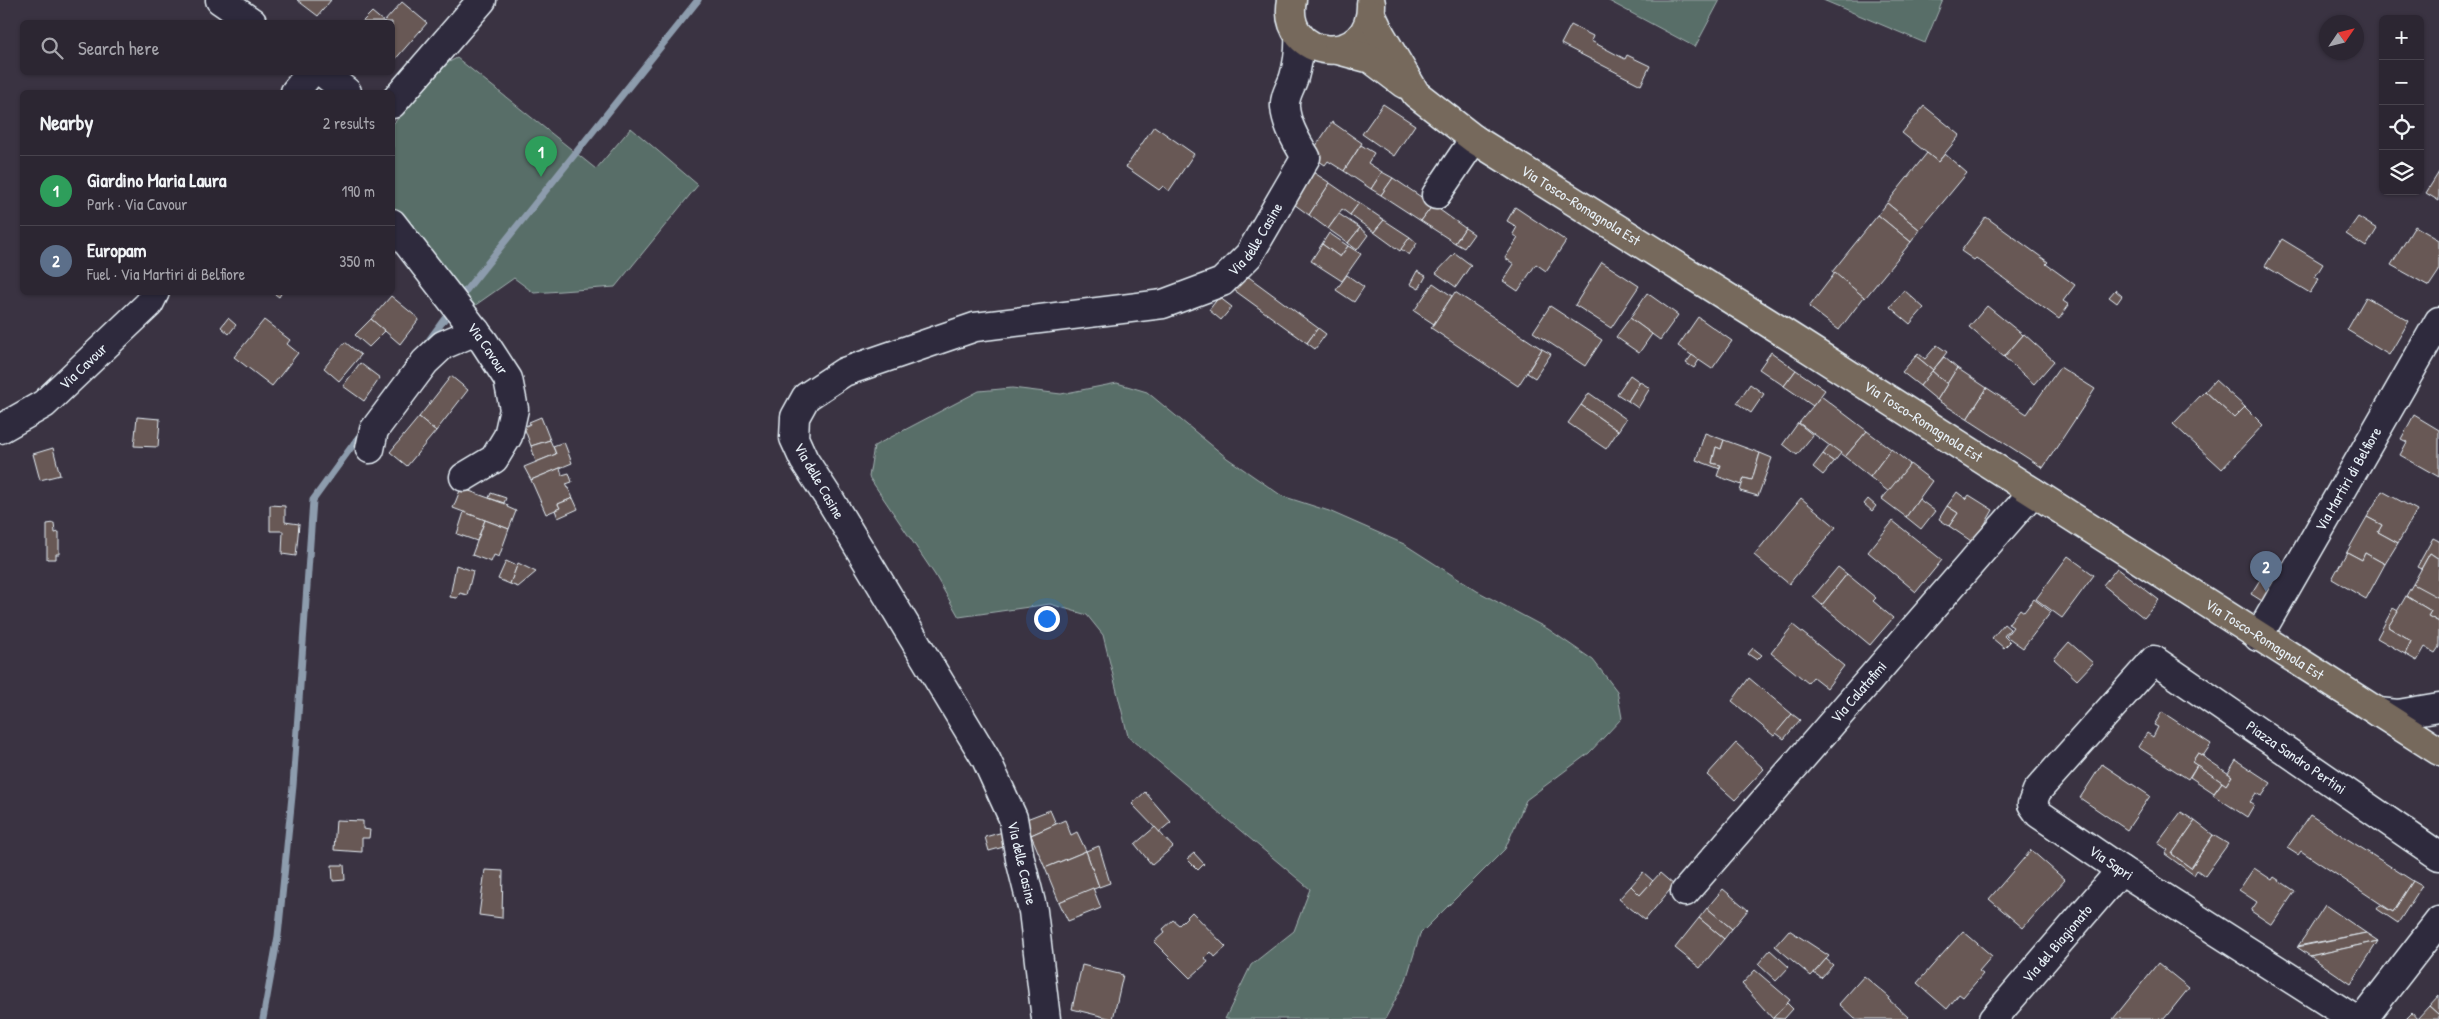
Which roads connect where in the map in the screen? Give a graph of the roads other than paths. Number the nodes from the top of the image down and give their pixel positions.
1 (220, 0) edge
2 (482, 0) edge
3 (1271, 0) edge
4 (1370, 7) edge
5 (1294, 19) edge
6 (249, 20) edge
7 (1334, 50) junction
8 (309, 75) edge
9 (326, 75) edge
10 (1294, 79) junction
11 (1412, 89) junction
12 (297, 90) edge
13 (344, 90) edge
14 (395, 101) edge
15 (1474, 139) junction
16 (1436, 195) dead end
17 (395, 228) edge
18 (154, 295) edge
19 (462, 313) junction
20 (2439, 321) edge
21 (0, 429) edge
22 (370, 449) dead end
23 (464, 478) dead end
24 (2033, 492) junction
25 (2258, 637) junction
26 (2154, 660) joint
27 (2439, 707) edge
28 (2378, 712) junction
29 (2439, 751) edge
30 (2439, 856) edge
31 (2121, 870) junction
32 (1685, 892) dead end
33 (2439, 921) edge
34 (1046, 1019) edge
35 (1993, 1019) edge
36 (2354, 1019) edge
37 (2363, 1019) edge

1 - 6 street
2 - 14 street
3 - 5 main road, Via Tosco-Romagnola Est
4 - 7 main road, Via Tosco-Romagnola Est
4 - 11 main road, Via Tosco-Romagnola Est
5 - 7 main road, Via Tosco-Romagnola Est
5 - 10 street
7 - 10 street
7 - 11 main road, Via Tosco-Romagnola Est
8 - 12 street
9 - 13 street
10 - 34 street, Via delle Casine
11 - 15 main road, Via Tosco-Romagnola Est
15 - 16 street
15 - 24 main road, Via Tosco-Romagnola Est
17 - 19 street, Via Cavour
18 - 21 street, Via Cavour
19 - 22 street
19 - 23 street, Via Cavour
20 - 25 street, Via Martiri di Belfiore
24 - 25 main road, Via Tosco-Romagnola Est
24 - 32 street, Via Calatafimi
25 - 28 main road, Via Tosco-Romagnola Est
26 - 30 street, Piazza Sandro Pertini
26 - 31 street, Via Sapri
27 - 28 street
28 - 29 main road, Via Tosco-Romagnola Est
31 - 35 street, Via del Biagionato
31 - 36 street, Via Sapri
33 - 37 street

